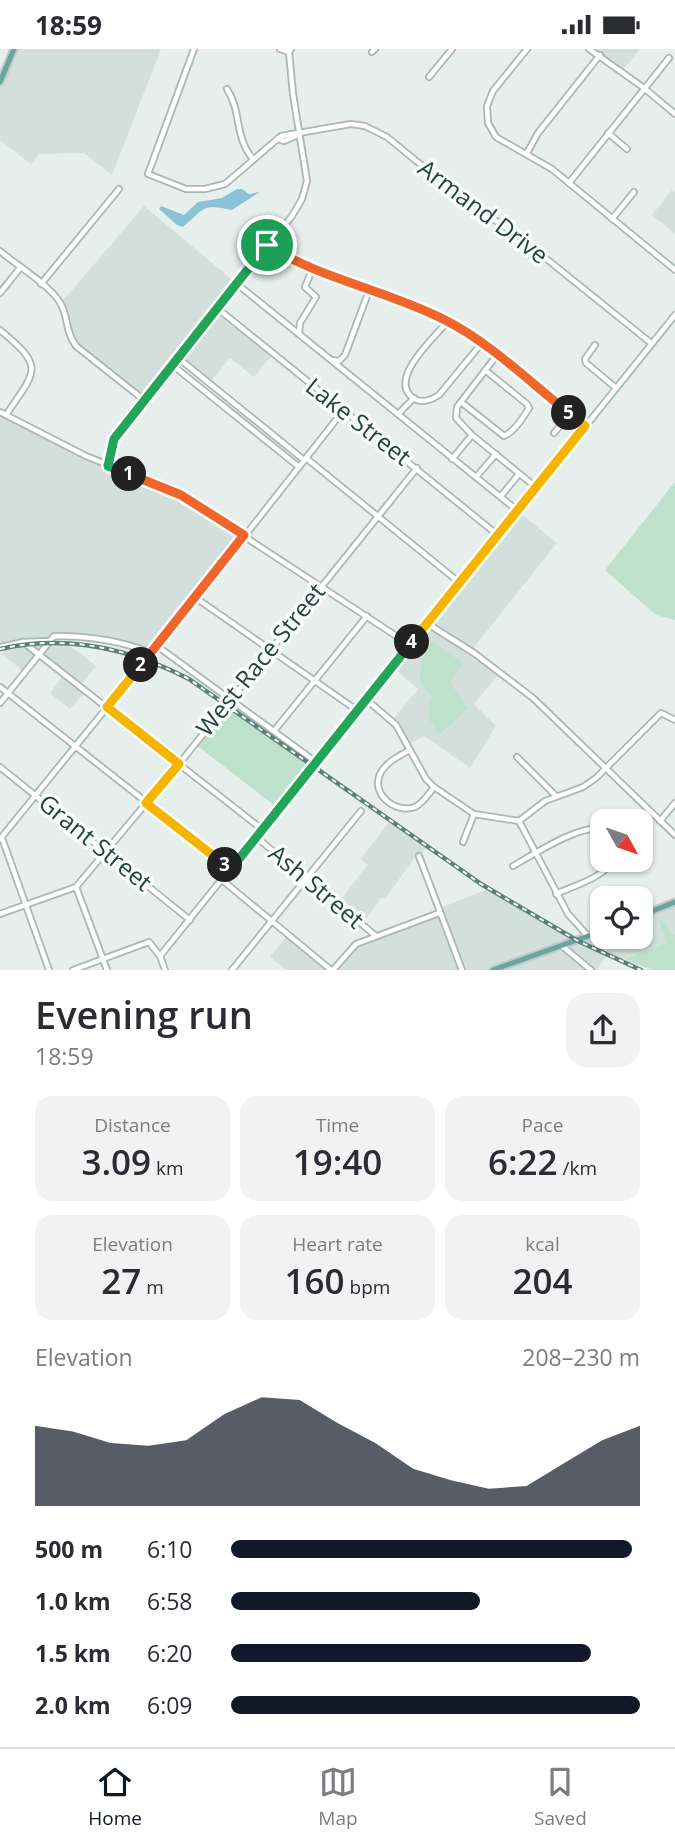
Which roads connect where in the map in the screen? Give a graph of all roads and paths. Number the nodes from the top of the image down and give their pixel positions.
1 (12, 49) edge
2 (194, 49) edge
3 (281, 49) edge
4 (452, 49) edge
5 (527, 49) edge
6 (589, 49) edge
7 (290, 51) edge
8 (600, 55) junction
9 (669, 58) dead end
10 (429, 77) dead end
11 (0, 82) edge
12 (644, 88) junction
13 (227, 89) dead end
14 (675, 114) edge
15 (608, 133) junction
16 (299, 134) junction
17 (627, 149) dead end
18 (527, 153) junction
19 (253, 159) junction
20 (569, 183) junction
21 (119, 189) dead end
22 (634, 192) dead end
23 (612, 219) junction
24 (267, 245) junction
25 (0, 251) edge
26 (313, 267) junction
27 (20, 268) junction
28 (675, 271) edge
29 (237, 284) junction
30 (41, 285) junction
31 (370, 288) junction
32 (0, 293) edge
33 (217, 308) junction
34 (675, 315) edge
35 (448, 321) junction
36 (0, 330) edge
37 (299, 335) junction
38 (651, 343) junction
39 (481, 344) junction
40 (596, 345) dead end
41 (497, 355) junction
42 (177, 357) junction
43 (332, 360) junction
44 (172, 364) junction
45 (485, 370) junction
46 (617, 388) junction
47 (414, 398) junction
48 (144, 400) junction
49 (461, 402) junction
50 (344, 411) junction
51 (3, 414) edge
52 (398, 414) junction
53 (570, 414) junction
54 (585, 426) junction
55 (554, 433) dead end
56 (471, 435) junction
57 (496, 454) junction
58 (305, 459) junction
59 (452, 459) junction
60 (108, 466) junction
61 (299, 467) junction
62 (417, 468) junction
63 (519, 474) junction
64 (476, 478) junction
65 (537, 488) junction
66 (500, 496) junction
67 (518, 511) junction
68 (377, 516) junction
69 (244, 535) junction
70 (499, 535) junction
71 (460, 583) junction
72 (321, 585) junction
73 (196, 598) junction
74 (367, 616) junction
75 (428, 624) junction
76 (52, 638) junction
77 (23, 642) junction
78 (410, 645) junction
79 (157, 646) junction
80 (0, 647) edge
81 (269, 650) junction
82 (151, 653) junction
83 (39, 655) junction
84 (314, 681) junction
85 (0, 687) edge
86 (8, 693) junction
87 (231, 699) junction
88 (367, 700) junction
89 (0, 703) edge
90 (107, 707) junction
91 (358, 711) junction
92 (675, 720) edge
93 (274, 731) junction
94 (75, 746) junction
95 (410, 750) junction
96 (517, 757) dead end
97 (316, 762) junction
98 (179, 764) junction
99 (0, 767) edge
100 (606, 769) junction
101 (434, 787) junction
102 (36, 796) junction
103 (556, 796) junction
104 (146, 803) junction
105 (675, 803) edge
106 (361, 811) dead end
107 (474, 814) junction
108 (519, 821) junction
109 (660, 821) junction
110 (590, 829) edge
111 (263, 830) junction
112 (675, 835) edge
113 (256, 837) junction
114 (1, 838) edge
115 (463, 842) dead end
116 (106, 851) junction
117 (536, 854) junction
118 (419, 856) dead end
119 (513, 866) dead end
120 (231, 869) junction
121 (602, 872) edge
122 (306, 878) junction
123 (222, 880) junction
124 (76, 887) junction
125 (556, 894) junction
126 (675, 902) edge
127 (26, 905) junction
128 (653, 911) edge
129 (439, 913) junction
130 (0, 914) edge
131 (190, 920) junction
132 (271, 920) junction
133 (376, 936) junction
134 (589, 937) joint
135 (562, 946) junction
136 (160, 956) junction
137 (103, 960) junction
138 (49, 970) edge
139 (73, 970) edge
140 (107, 970) edge
141 (165, 970) edge
142 (232, 970) edge
143 (332, 970) edge
144 (462, 970) edge
145 (493, 970) edge
146 (591, 970) edge

1 - 11 main road
2 - 19 street
3 - 7 street
4 - 10 street
5 - 18 street
6 - 8 street
7 - 16 street
8 - 12 street
8 - 18 street
9 - 12 street
12 - 14 street
12 - 15 street
13 - 19 street
15 - 17 street
15 - 20 street
16 - 19 street, Armand Drive
16 - 24 street
16 - 38 street, Armand Drive
18 - 20 street
20 - 23 street
21 - 30 street
22 - 23 street
23 - 28 street
24 - 26 street
24 - 29 street
25 - 27 street
26 - 31 street
26 - 37 street
27 - 30 street
27 - 32 street
29 - 33 street
29 - 37 street
30 - 48 street
31 - 35 street
31 - 43 street
33 - 42 street
33 - 50 street, Lake Street
34 - 38 street
35 - 39 street
35 - 47 street
36 - 51 street
37 - 43 street
38 - 46 street
39 - 41 street
39 - 47 street
40 - 46 street
41 - 45 street
41 - 53 street
42 - 44 street
42 - 58 street
43 - 52 street
44 - 48 street
44 - 61 street
45 - 49 street
45 - 49 street
46 - 54 street
47 - 52 street
48 - 60 street
49 - 56 street
50 - 58 street
50 - 62 street, Lake Street
51 - 60 street
52 - 59 street
53 - 54 street
53 - 55 street
54 - 65 street
56 - 57 street
56 - 59 street
57 - 63 street
57 - 64 street
58 - 61 street
58 - 68 street
59 - 64 street
60 - 69 street
61 - 69 street
62 - 68 street, West Race Street
62 - 70 street, Lake Street
63 - 65 street
63 - 66 street
64 - 66 street
65 - 67 street
66 - 67 street
67 - 70 street
68 - 71 street
68 - 72 street, West Race Street
69 - 72 street
69 - 73 street
70 - 71 street
71 - 75 street
72 - 74 street
72 - 81 street, West Race Street
73 - 79 street
73 - 81 street
74 - 78 street
74 - 84 street
75 - 78 street
75 - 100 street
76 - 77 street
76 - 82 street
76 - 83 street
77 - 80 street
77 - 83 street
78 - 88 street
79 - 82 street
79 - 87 street
81 - 84 street
81 - 87 street, West Race Street
82 - 90 street
83 - 86 street
83 - 90 street
84 - 91 street
84 - 93 street
85 - 86 street
86 - 89 street
86 - 94 street
87 - 93 street
87 - 98 street, West Race Street
88 - 91 street
88 - 95 street
90 - 94 street
90 - 98 street
91 - 97 street
92 - 100 street
93 - 97 street
94 - 102 street
94 - 104 street
95 - 101 street
95 - 101 street
96 - 103 street
97 - 111 street
98 - 104 street, West Race Street
98 - 111 street
99 - 102 street, Grant Street
100 - 103 street
100 - 109 street
101 - 107 street
102 - 114 street
102 - 116 street, Grant Street
103 - 108 street
104 - 116 street, West Race Street
104 - 120 street
105 - 109 street
106 - 122 street
107 - 108 street
107 - 115 street
108 - 117 street
109 - 112 street
110 - 117 street
111 - 113 street
113 - 120 street
113 - 122 street, Ash Street
114 - 127 street
116 - 124 street, West Race Street
116 - 131 street, Grant Street
117 - 119 street
117 - 125 street
118 - 129 street
120 - 123 street
121 - 125 street
122 - 132 street
122 - 133 street, Ash Street
123 - 131 street
123 - 132 street
124 - 127 street
124 - 137 street
125 - 134 street
126 - 128 main road
127 - 130 street
127 - 138 street
129 - 133 street
129 - 144 street
131 - 136 street
132 - 142 street
132 - 143 street
133 - 143 street
134 - 135 main road
135 - 145 main road
135 - 146 street
136 - 137 street
136 - 141 street
137 - 139 street
137 - 140 street

